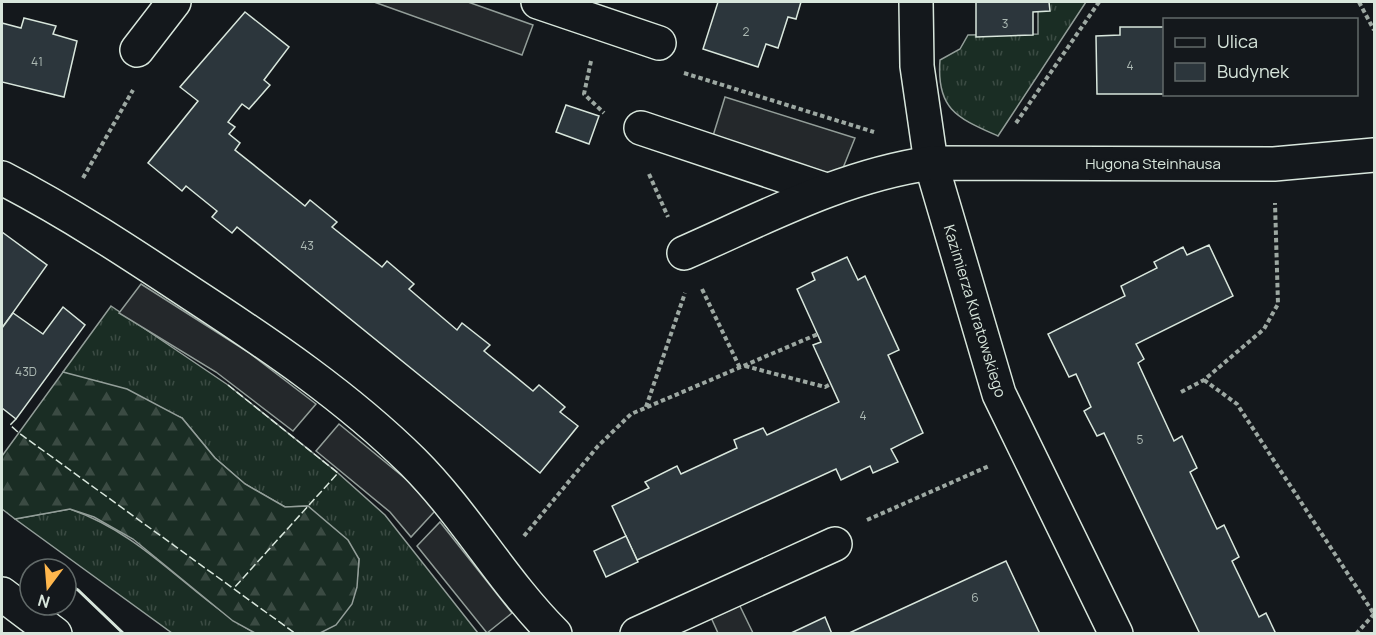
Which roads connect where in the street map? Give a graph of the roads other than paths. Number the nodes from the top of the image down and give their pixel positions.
1 (174, 2) edge
2 (538, 2) edge
3 (916, 2) edge
4 (137, 50) road end
5 (666, 56) road end
6 (638, 136) road end
7 (928, 152) junction
8 (1374, 155) edge
9 (2, 178) edge
10 (826, 190) junction
11 (688, 261) road end
12 (834, 544) road end
13 (2, 594) edge
14 (690, 623) edge
15 (56, 633) edge
16 (555, 633) edge
17 (637, 633) edge
18 (1116, 633) edge

1 - 4 street
2 - 5 street
3 - 7 street, Kazimierza Kuratowskiego
6 - 10 street
7 - 8 street, Hugona Steinhausa
7 - 10 street, Hugona Steinhausa
7 - 18 street, Kazimierza Kuratowskiego
9 - 16 street
10 - 11 street, Hugona Steinhausa
12 - 14 street
13 - 15 street
14 - 17 street

